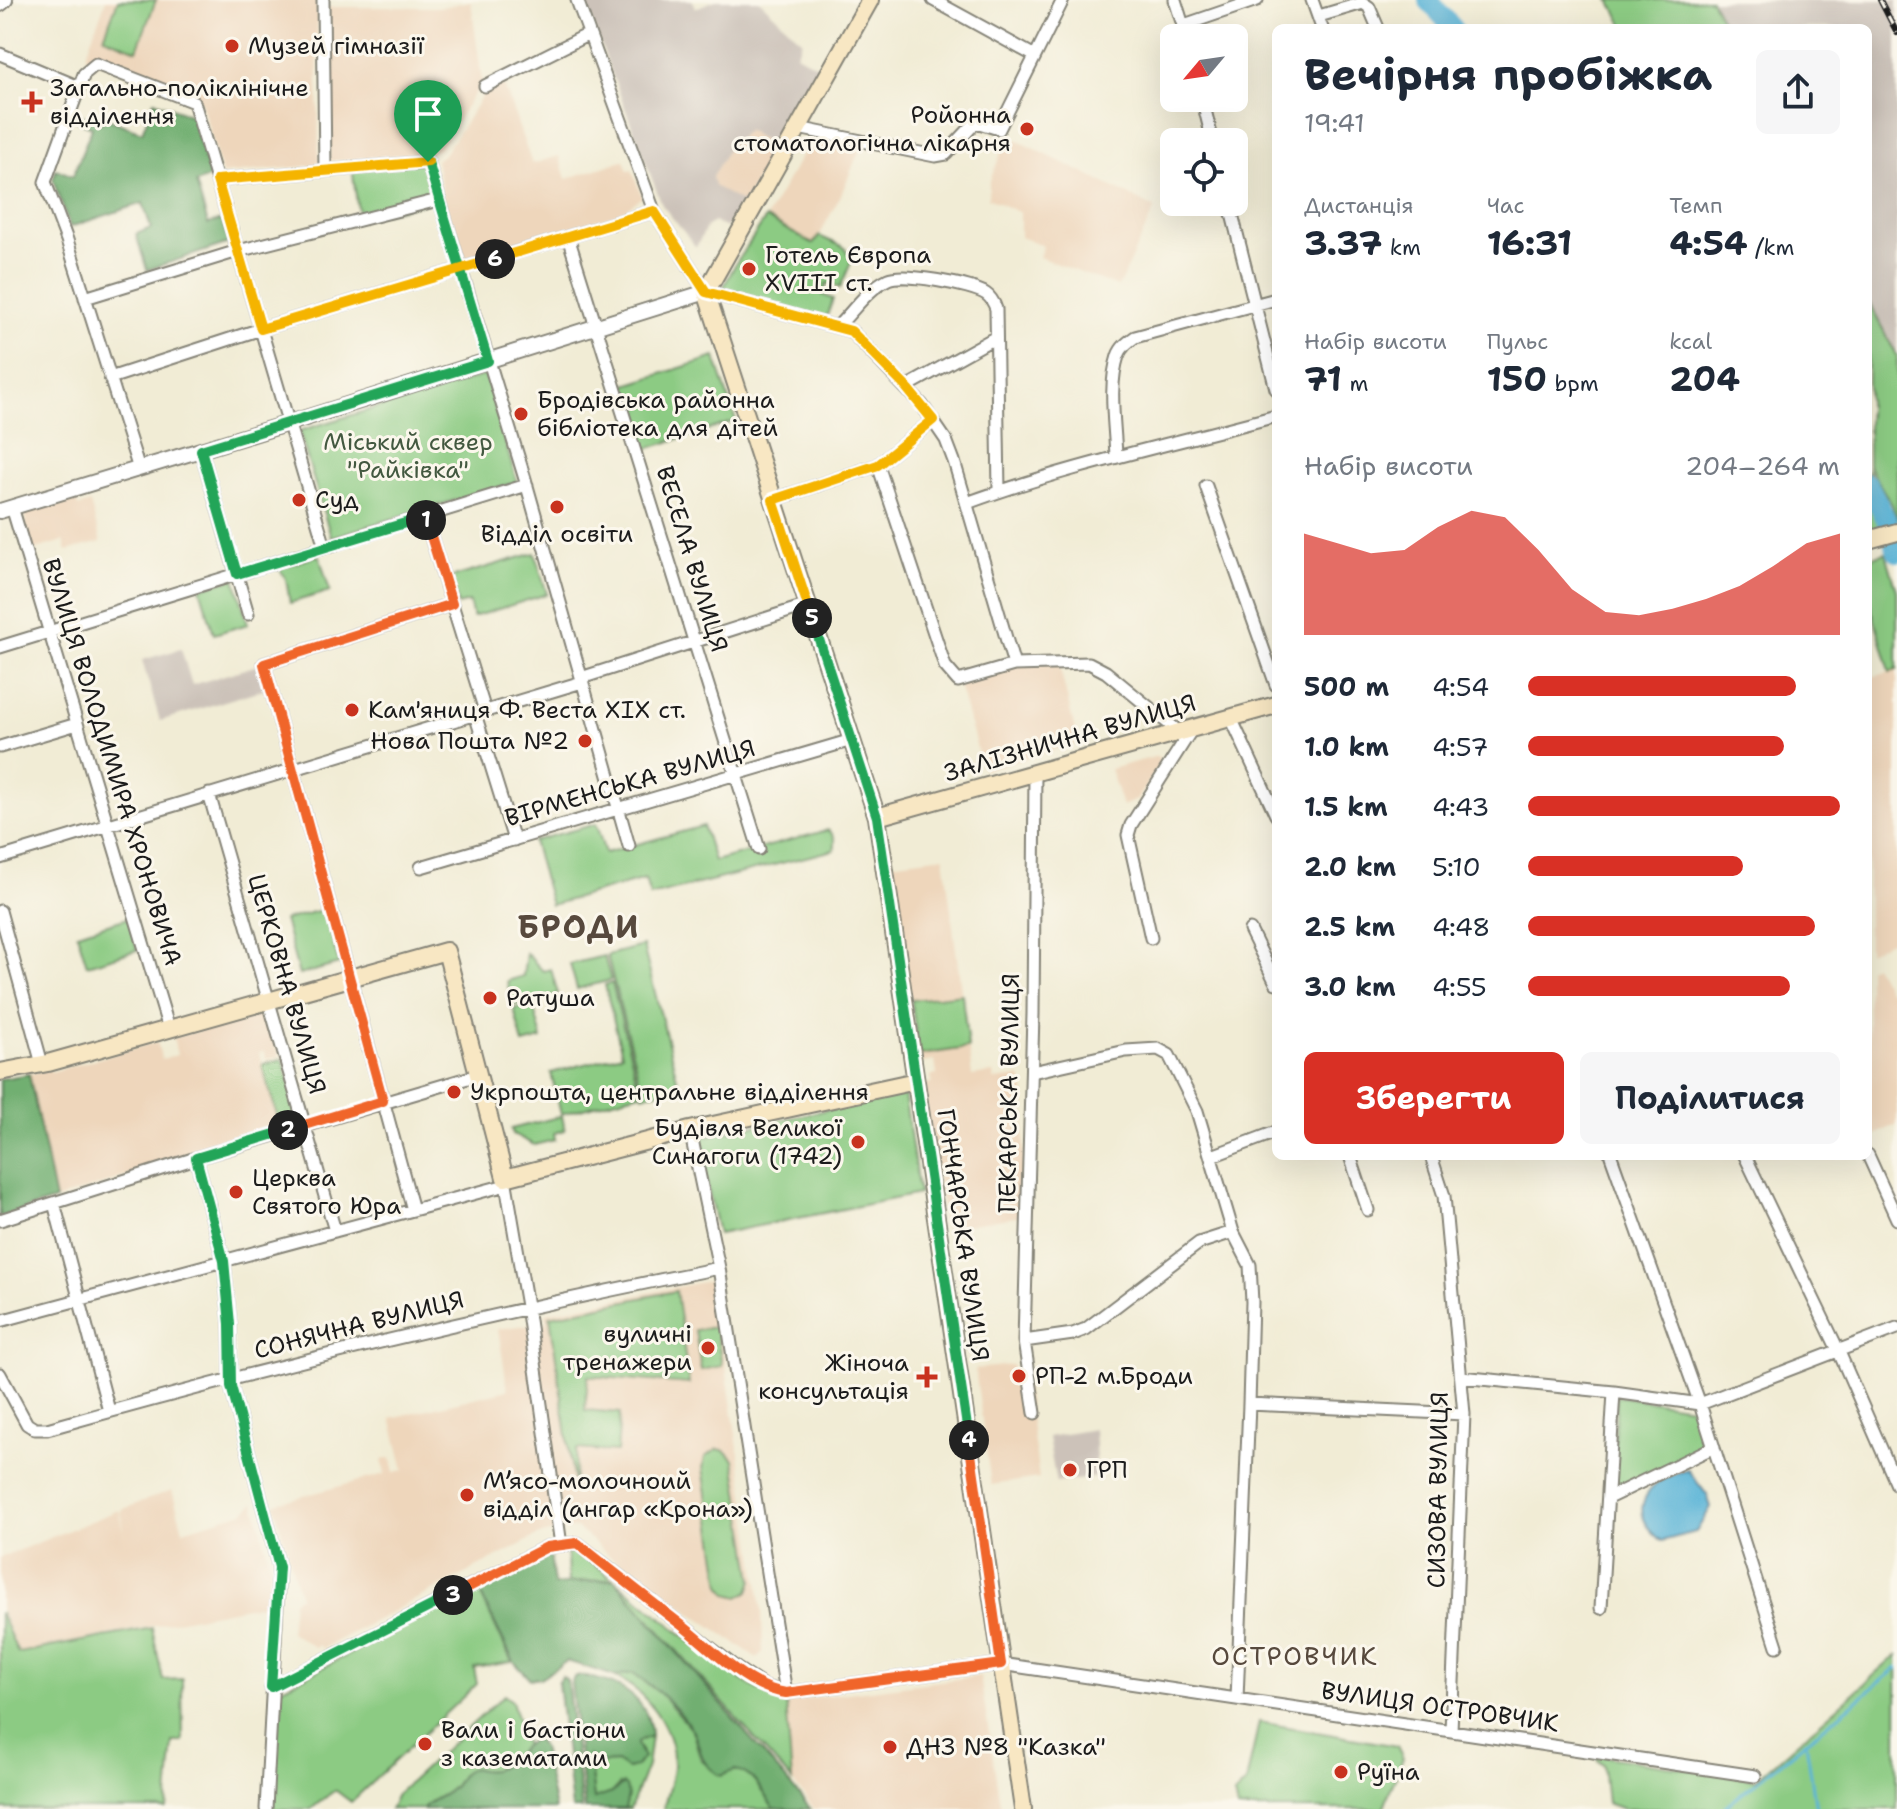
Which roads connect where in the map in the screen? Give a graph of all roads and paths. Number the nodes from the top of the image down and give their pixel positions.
1 (5, 0) edge
2 (323, 0) edge
3 (577, 0) edge
4 (870, 0) edge
5 (933, 0) edge
6 (1063, 0) edge
7 (1175, 0) edge
8 (1257, 0) edge
9 (1312, 0) edge
10 (0, 4) edge
11 (1320, 22) edge
12 (1184, 24) edge
13 (1187, 24) edge
14 (1376, 24) edge
15 (589, 34) junction
16 (0, 54) edge
17 (1035, 56) junction
18 (485, 86) dead end
19 (79, 87) junction
20 (798, 128) junction
21 (325, 170) junction
22 (217, 180) junction
23 (438, 200) junction
24 (654, 211) junction
25 (1233, 216) edge
26 (568, 237) junction
27 (238, 251) junction
28 (460, 269) junction
29 (706, 292) junction
30 (85, 298) junction
31 (1272, 300) edge
32 (1255, 305) junction
33 (838, 326) junction
34 (596, 327) junction
35 (261, 329) junction
36 (996, 337) junction
37 (488, 361) junction
38 (1272, 373) edge
39 (110, 378) junction
40 (906, 387) junction
41 (1272, 417) edge
42 (933, 420) junction
43 (288, 423) junction
44 (201, 450) junction
45 (1116, 457) junction
46 (878, 465) junction
47 (139, 469) junction
48 (527, 485) junction
49 (1206, 486) dead end
50 (999, 491) junction
51 (773, 500) junction
52 (967, 503) junction
53 (6, 509) edge
54 (425, 517) junction
55 (325, 547) junction
56 (237, 574) junction
57 (452, 604) junction
58 (808, 605) junction
59 (248, 614) dead end
60 (49, 632) junction
61 (694, 642) junction
62 (0, 647) edge
63 (1014, 665) junction
64 (1272, 674) edge
65 (582, 680) junction
66 (1272, 706) edge
67 (480, 712) junction
68 (1231, 718) junction
69 (77, 724) junction
70 (1186, 730) junction
71 (852, 740) junction
72 (0, 747) edge
73 (293, 769) junction
74 (1035, 773) junction
75 (736, 775) junction
76 (209, 794) junction
77 (1272, 806) edge
78 (618, 810) junction
79 (877, 817) junction
80 (108, 825) junction
81 (514, 840) junction
82 (629, 846) dead end
83 (759, 849) dead end
84 (0, 858) edge
85 (421, 867) dead end
86 (0, 911) edge
87 (1250, 930) dead end
88 (1151, 938) dead end
89 (1272, 975) edge
90 (350, 978) junction
91 (269, 1001) junction
92 (169, 1029) junction
93 (42, 1064) junction
94 (0, 1072) edge
95 (1032, 1072) junction
96 (478, 1075) junction
97 (916, 1081) junction
98 (383, 1101) junction
99 (305, 1125) junction
100 (690, 1130) junction
101 (1272, 1134) edge
102 (1212, 1156) junction
103 (196, 1158) junction
104 (1351, 1160) edge
105 (1432, 1160) edge
106 (1612, 1160) edge
107 (1747, 1160) edge
108 (1870, 1160) edge
109 (505, 1182) junction
110 (54, 1203) junction
111 (413, 1210) junction
112 (1368, 1210) dead end
113 (1897, 1219) edge
114 (0, 1220) edge
115 (335, 1231) junction
116 (1233, 1232) junction
117 (224, 1261) junction
118 (719, 1268) junction
119 (80, 1300) junction
120 (527, 1306) junction
121 (0, 1321) edge
122 (1897, 1328) edge
123 (1024, 1341) junction
124 (1839, 1352) junction
125 (0, 1374) edge
126 (1461, 1377) junction
127 (231, 1378) junction
128 (1614, 1392) junction
129 (1249, 1404) junction
130 (1700, 1404) junction
131 (109, 1411) junction
132 (1035, 1413) dead end
133 (1464, 1414) junction
134 (1714, 1447) junction
135 (1897, 1485) edge
136 (1608, 1498) junction
137 (561, 1545) junction
138 (1601, 1608) dead end
139 (1777, 1646) dead end
140 (1001, 1664) junction
141 (271, 1687) junction
142 (786, 1693) junction
143 (1237, 1699) junction
144 (1451, 1731) junction
145 (1755, 1776) dead end
146 (266, 1809) edge
147 (1023, 1809) edge

1 - 10 street
2 - 21 street
3 - 15 street
4 - 20 main road
5 - 17 street
6 - 17 street
7 - 12 street
8 - 13 street
9 - 11 street
11 - 14 street
15 - 18 street
15 - 24 street
16 - 19 street
17 - 20 street
19 - 22 street
19 - 30 street
20 - 29 main road
21 - 22 street
21 - 23 street
22 - 27 street
23 - 27 street
23 - 28 street
24 - 26 street
24 - 29 street
25 - 32 street
26 - 28 street
26 - 34 street, ВЕСЕЛА ВУЛИЦЯ
27 - 30 street
27 - 35 street
28 - 35 street
28 - 37 street
29 - 33 street
29 - 34 street
29 - 51 main road
30 - 39 street
31 - 32 street
32 - 38 street
32 - 45 street
33 - 36 street
33 - 40 street
34 - 37 street
34 - 61 street, ВЕСЕЛА ВУЛИЦЯ
35 - 39 street
35 - 43 street
36 - 40 street
36 - 50 street
37 - 43 street
37 - 48 street
39 - 47 street
40 - 42 street
41 - 45 street
42 - 46 street
42 - 52 street
43 - 44 street
43 - 55 street
44 - 47 street
44 - 56 street
45 - 50 street
46 - 51 street
46 - 63 street
47 - 53 street
48 - 54 street
48 - 65 street
49 - 64 street
50 - 52 street
51 - 58 main road
52 - 63 street
53 - 60 street, ВУЛИЦЯ ВОЛОДИМИРА ХРОНОВИЧА
54 - 55 street
54 - 57 street
55 - 56 street
56 - 59 street
56 - 60 street
57 - 67 street
57 - 73 street
58 - 61 street
58 - 71 main road
60 - 62 street
60 - 69 street, ВУЛИЦЯ ВОЛОДИМИРА ХРОНОВИЧА
61 - 65 street
61 - 75 street, ВЕСЕЛА ВУЛИЦЯ
63 - 70 street
65 - 67 street
65 - 78 street
66 - 68 main road, ЗАЛІЗНИЧНА ВУЛИЦЯ
67 - 73 street
67 - 81 street
68 - 70 main road, ЗАЛІЗНИЧНА ВУЛИЦЯ
68 - 77 street
69 - 72 street
69 - 80 street, ВУЛИЦЯ ВОЛОДИМИРА ХРОНОВИЧА
70 - 74 main road, ЗАЛІЗНИЧНА ВУЛИЦЯ
70 - 88 street
71 - 75 street, ВІРМЕНСЬКА ВУЛИЦЯ
71 - 79 main road
73 - 76 street
73 - 90 street
74 - 79 main road, ЗАЛІЗНИЧНА ВУЛИЦЯ
74 - 95 street, ПЕКАРСЬКА ВУЛИЦЯ
75 - 78 street, ВІРМЕНСЬКА ВУЛИЦЯ
75 - 83 street, ВЕСЕЛА ВУЛИЦЯ
76 - 80 street
76 - 91 street, ЦЕРКОВНА ВУЛИЦЯ
78 - 81 street, ВІРМЕНСЬКА ВУЛИЦЯ
78 - 82 street
79 - 97 main road
80 - 84 street
80 - 92 street, ВУЛИЦЯ ВОЛОДИМИРА ХРОНОВИЧА
81 - 85 street, ВІРМЕНСЬКА ВУЛИЦЯ
86 - 93 street
87 - 89 street
90 - 91 main road
90 - 96 main road
90 - 98 street
91 - 92 main road
91 - 99 street, ЦЕРКОВНА ВУЛИЦЯ
92 - 93 main road
93 - 94 main road
95 - 102 street
95 - 123 street, ПЕКАРСЬКА ВУЛИЦЯ
96 - 98 street
96 - 109 main road
97 - 100 main road, ГОНЧАРСЬКА ВУЛИЦЯ
97 - 140 main road, ГОНЧАРСЬКА ВУЛИЦЯ
98 - 99 street
98 - 111 street
99 - 103 street
99 - 115 street, ЦЕРКОВНА ВУЛИЦЯ
100 - 109 main road, ГОНЧАРСЬКА ВУЛИЦЯ
100 - 118 street
101 - 102 street
102 - 116 street
103 - 110 street
103 - 117 street
104 - 112 street
105 - 126 street, СИЗОВА ВУЛИЦЯ
106 - 130 street
107 - 124 street
108 - 113 street
109 - 111 street
109 - 120 street
110 - 114 street
110 - 119 street
111 - 115 street
115 - 117 street
116 - 123 street
116 - 129 street
117 - 119 street
117 - 127 street
118 - 120 street, СОНЯЧНА ВУЛИЦЯ
118 - 142 street
119 - 121 street
119 - 131 street
120 - 127 street, СОНЯЧНА ВУЛИЦЯ
120 - 137 street
122 - 124 street
123 - 132 street, ПЕКАРСЬКА ВУЛИЦЯ
124 - 130 street
124 - 135 street
125 - 131 street, СОНЯЧНА ВУЛИЦЯ
126 - 128 street
126 - 133 street, СИЗОВА ВУЛИЦЯ
127 - 131 street, СОНЯЧНА ВУЛИЦЯ
127 - 141 street
128 - 130 street
128 - 136 street
129 - 133 street
129 - 143 street
130 - 134 street
133 - 144 street, СИЗОВА ВУЛИЦЯ
134 - 136 street
134 - 139 street
136 - 138 street
137 - 141 street
137 - 142 street
140 - 142 street, ВУЛИЦЯ ОСТРОВЧИК
140 - 143 street, ВУЛИЦЯ ОСТРОВЧИК
140 - 147 main road, ГОНЧАРСЬКА ВУЛИЦЯ
141 - 146 street
143 - 144 street, ВУЛИЦЯ ОСТРОВЧИК
144 - 145 street, ВУЛИЦЯ ОСТРОВЧИК

